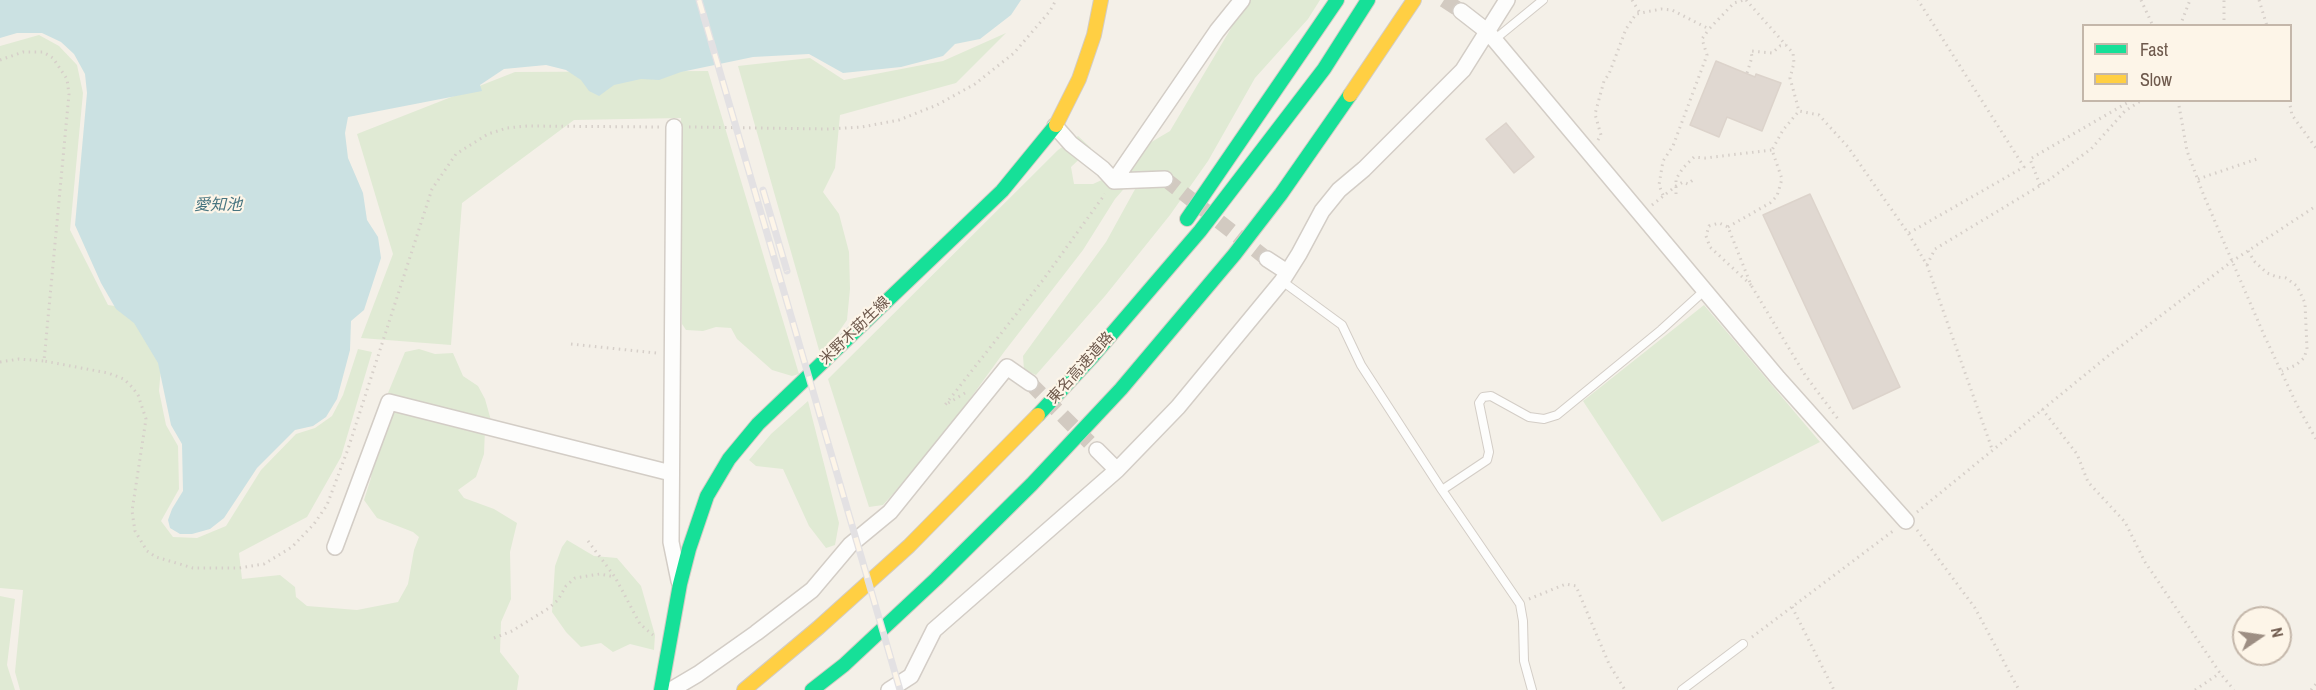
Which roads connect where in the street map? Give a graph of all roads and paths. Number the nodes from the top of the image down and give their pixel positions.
1 (1101, 0) edge
2 (1242, 0) edge
3 (1337, 0) edge
4 (1368, 0) edge
5 (1414, 0) edge
6 (1426, 0) edge
7 (1507, 0) edge
8 (1543, 0) edge
9 (1632, 0) edge
10 (1745, 0) edge
11 (1918, 0) edge
12 (2141, 0) edge
13 (2190, 0) edge
14 (2224, 0) edge
15 (2259, 0) edge
16 (1734, 1) edge
17 (1461, 11) tunnel mouth
18 (1640, 14) junction
19 (2152, 24) edge
20 (2181, 24) edge
21 (2224, 24) edge
22 (2266, 24) edge
23 (1709, 29) junction
24 (1491, 36) junction
25 (1786, 45) junction
26 (0, 60) edge
27 (1747, 72) dead end
28 (2129, 102) edge
29 (2139, 102) edge
30 (2178, 102) edge
31 (2289, 102) edge
32 (1799, 111) junction
33 (1055, 126) junction
34 (674, 127) dead end
35 (1326, 131) junction
36 (2316, 148) edge
37 (1587, 150) junction
38 (1772, 150) junction
39 (2257, 159) dead end
40 (1165, 179) tunnel mouth
41 (1694, 179) dead end
42 (2198, 179) junction
43 (1114, 181) junction
44 (2040, 185) junction
45 (1676, 186) junction
46 (1676, 194) dead end
47 (1663, 195) junction
48 (2316, 206) edge
49 (1639, 213) junction
50 (1728, 227) junction
51 (1178, 232) dead end
52 (1908, 233) junction
53 (1165, 251) dead end
54 (2248, 251) junction
55 (1267, 259) tunnel mouth
56 (2231, 262) junction
57 (1927, 265) junction
58 (1284, 277) junction
59 (1751, 285) junction
60 (1704, 291) junction
61 (571, 344) dead end
62 (672, 354) junction
63 (1092, 357) junction
64 (44, 361) junction
65 (0, 362) edge
66 (373, 368) dead end
67 (2281, 371) junction
68 (1030, 383) tunnel mouth
69 (972, 389) dead end
70 (2042, 409) junction
71 (1839, 421) dead end
72 (2316, 439) edge
73 (1992, 449) junction
74 (1097, 450) tunnel mouth
75 (1117, 470) junction
76 (671, 473) junction
77 (1442, 490) junction
78 (1907, 520) junction
79 (588, 541) dead end
80 (335, 547) dead end
81 (615, 577) junction
82 (680, 584) junction
83 (1520, 604) junction
84 (1792, 607) junction
85 (494, 638) dead end
86 (669, 644) junction
87 (1743, 644) joint
88 (2220, 673) junction
89 (2316, 684) edge
90 (661, 690) edge
91 (671, 690) edge
92 (744, 690) edge
93 (812, 690) edge
94 (889, 690) edge
95 (1532, 690) edge
96 (1625, 690) edge
97 (1682, 690) edge
98 (1834, 690) edge
99 (2019, 690) edge
100 (2195, 690) edge
101 (2234, 690) edge
102 (2311, 690) edge

1 - 33 main road, 米野木莇生線
2 - 43 street
3 - 51 main road
4 - 63 main road, 東名高速道路
5 - 35 main road
6 - 35 main road
7 - 24 street
8 - 24 lane
9 - 18 path
10 - 16 path
10 - 25 path
11 - 52 path
12 - 19 path
13 - 20 path
14 - 21 path
15 - 22 path
16 - 23 path
17 - 24 street
18 - 23 path
18 - 37 path
23 - 47 path
24 - 37 street
24 - 58 street
25 - 27 path
25 - 32 path
26 - 64 path
28 - 44 path
29 - 44 path
30 - 42 path
31 - 36 path
32 - 38 path
32 - 52 path
33 - 43 street
33 - 82 main road, 米野木莇生線
34 - 62 street
35 - 93 main road
37 - 49 street
38 - 45 path
38 - 50 path
39 - 42 path
40 - 43 street
41 - 45 path
42 - 56 path
43 - 69 path
44 - 57 path
45 - 46 path
45 - 47 path
47 - 49 path
48 - 54 path
49 - 60 street
50 - 59 path
50 - 59 path
52 - 57 path
53 - 63 main road
54 - 56 path
54 - 67 path
55 - 58 street
56 - 67 path
56 - 70 path
57 - 73 path
58 - 75 street
58 - 77 lane
59 - 71 path
60 - 77 lane
60 - 78 street
61 - 62 path
62 - 76 street
63 - 92 main road, 東名高速道路
64 - 65 path
64 - 66 path
67 - 72 path
68 - 91 street
70 - 73 path
70 - 88 path
73 - 78 path
74 - 75 street
75 - 94 street
76 - 80 street
76 - 82 street
77 - 83 lane
78 - 84 path
78 - 99 path
79 - 81 path
81 - 85 path
81 - 86 path
82 - 86 main road, 米野木莇生線
83 - 95 lane
83 - 96 path
84 - 87 path
84 - 98 path
86 - 90 main road, 米野木莇生線
87 - 97 lane
88 - 100 path
88 - 101 path
89 - 102 path

